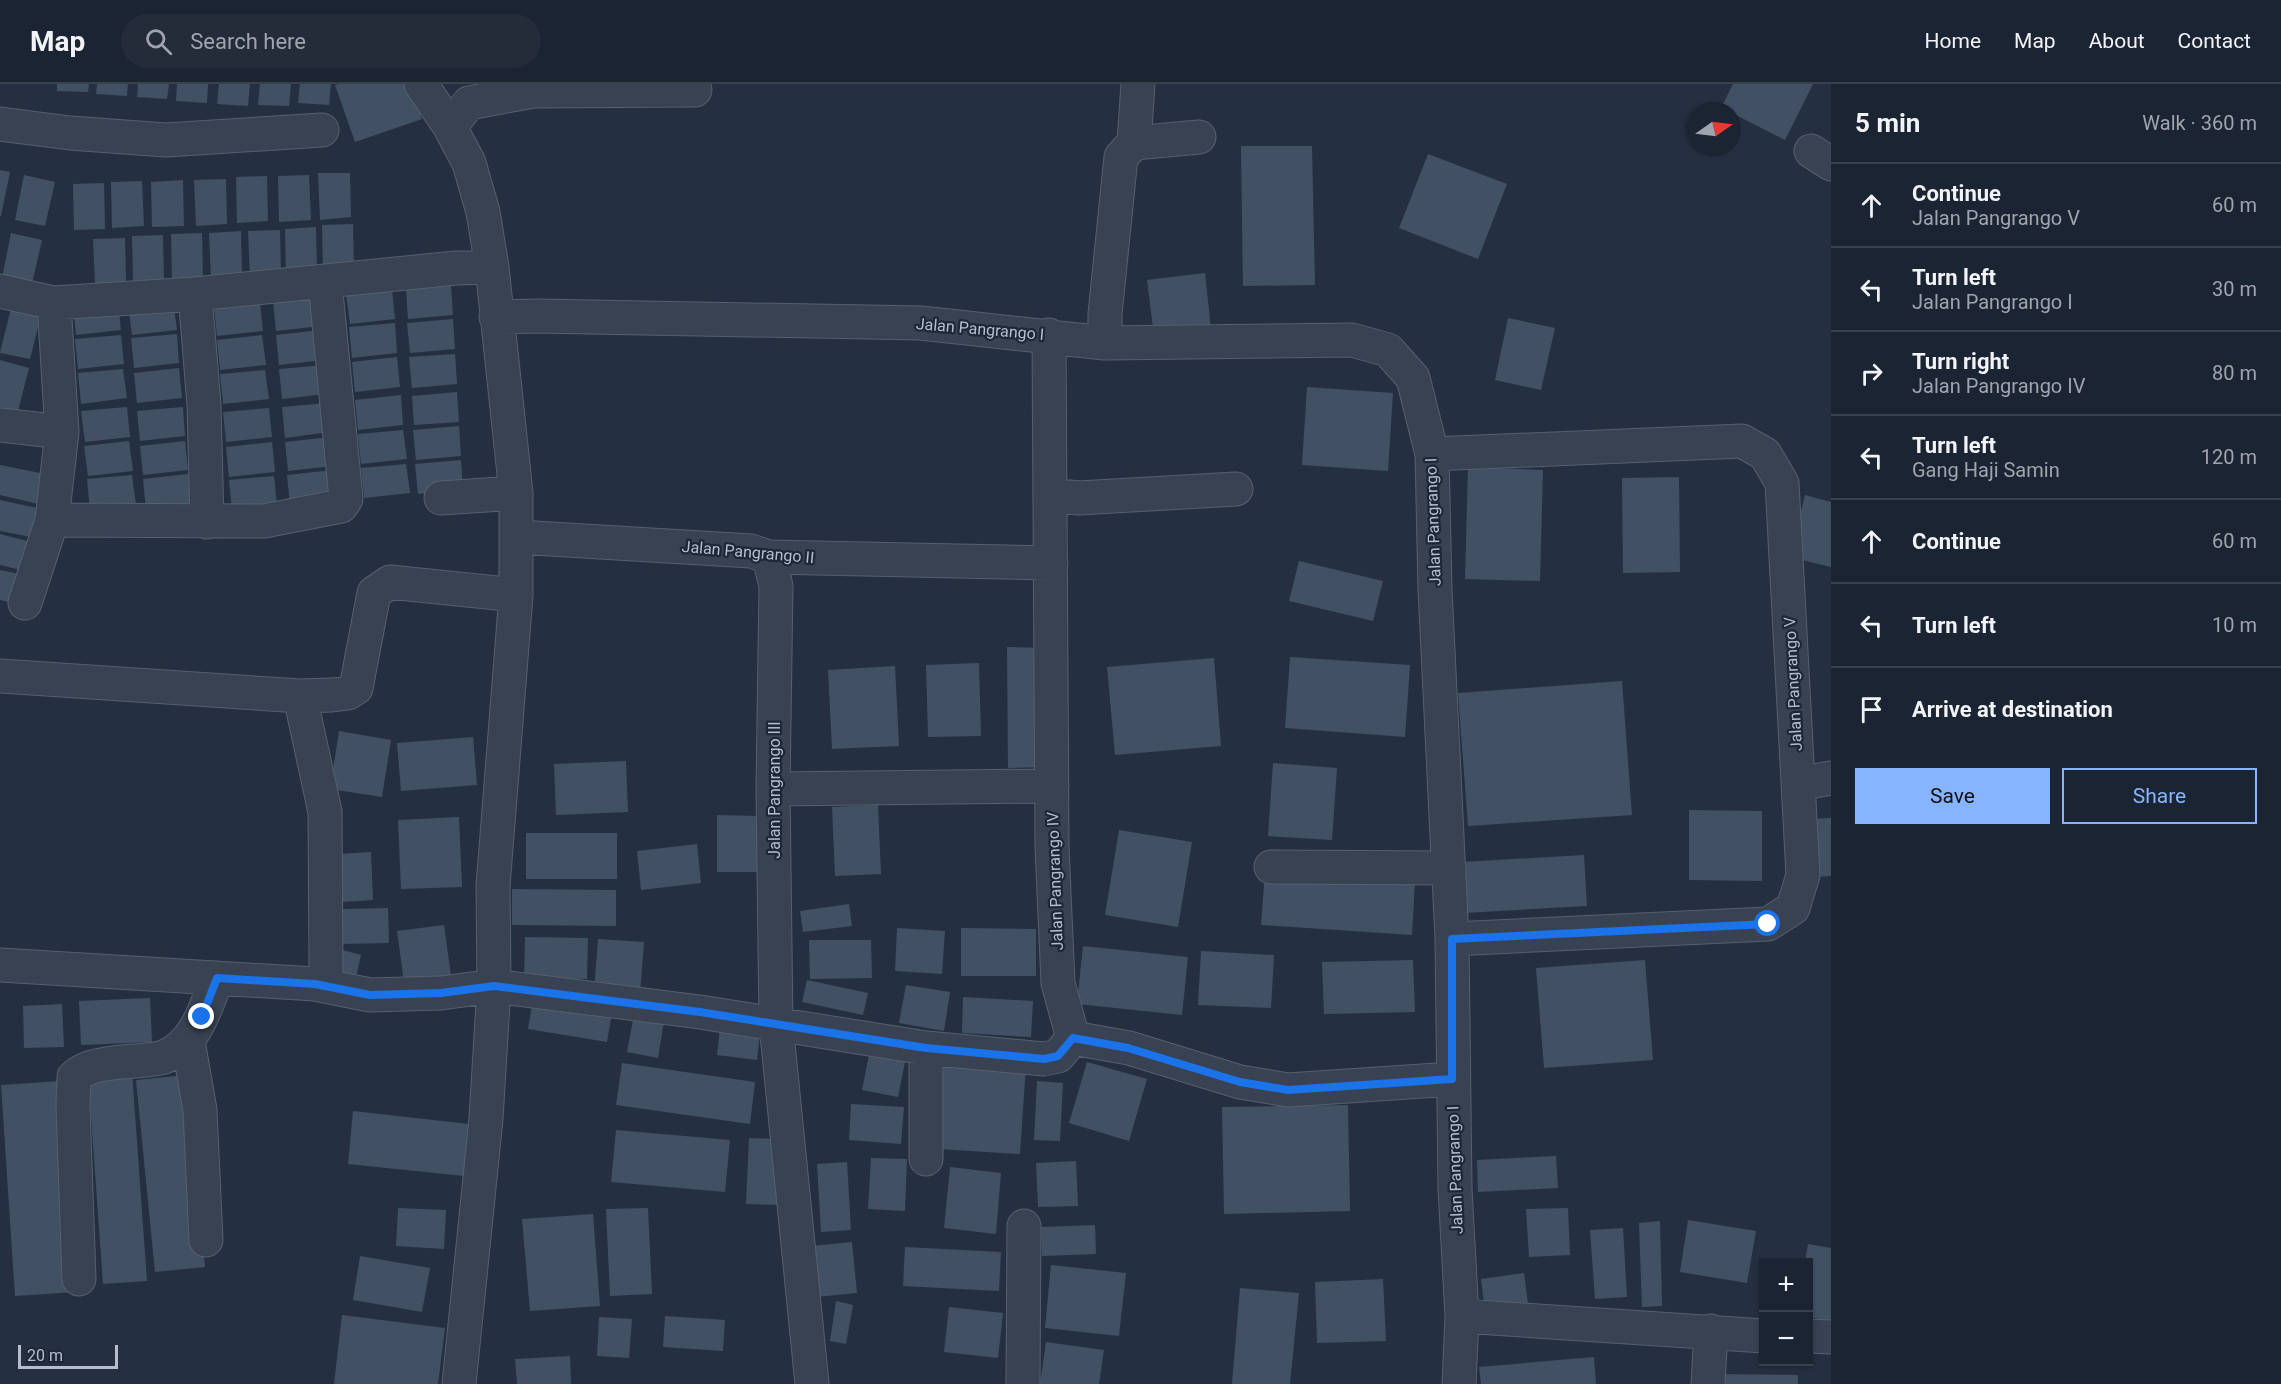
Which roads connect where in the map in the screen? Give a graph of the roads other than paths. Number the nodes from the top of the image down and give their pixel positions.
1 (422, 84) edge
2 (1138, 84) edge
3 (696, 90) dead end
4 (0, 124) edge
5 (450, 127) junction
6 (322, 130) dead end
7 (1199, 137) dead end
8 (1134, 143) junction
9 (492, 267) junction
10 (326, 282) junction
11 (0, 291) edge
12 (195, 294) junction
13 (54, 303) junction
14 (496, 317) junction
15 (1049, 335) junction
16 (1105, 343) junction
17 (0, 425) edge
18 (62, 432) junction
19 (1432, 454) junction
20 (1236, 489) dead end
21 (516, 493) junction
22 (1050, 495) junction
23 (441, 498) dead end
24 (52, 520) junction
25 (207, 522) junction
26 (517, 537) junction
27 (769, 557) junction
28 (1051, 562) junction
29 (516, 595) junction
30 (25, 603) dead end
31 (0, 676) edge
32 (300, 696) junction
33 (1831, 778) edge
34 (1798, 784) junction
35 (1052, 786) junction
36 (773, 789) junction
37 (1271, 867) dead end
38 (1449, 868) junction
39 (1452, 939) junction
40 (0, 965) edge
41 (217, 978) junction
42 (315, 984) junction
43 (494, 986) junction
44 (776, 1024) junction
45 (1073, 1038) junction
46 (188, 1041) junction
47 (926, 1048) junction
48 (1452, 1079) junction
49 (926, 1159) dead end
50 (1024, 1226) dead end
51 (206, 1240) dead end
52 (79, 1280) dead end
53 (1462, 1316) junction
54 (1711, 1331) junction
55 (1759, 1336) edge
56 (1813, 1336) edge
57 (1831, 1337) edge
58 (459, 1384) edge
59 (812, 1384) edge
60 (1023, 1384) edge
61 (1459, 1384) edge
62 (1708, 1384) edge

1 - 5 street
2 - 8 street
3 - 5 street
4 - 6 street
5 - 9 street
7 - 8 street
8 - 16 street
9 - 10 street
9 - 14 street
10 - 12 street
10 - 25 street
11 - 13 street
12 - 13 street
12 - 25 street
13 - 18 street
14 - 15 street, Jalan Pangrango I
14 - 21 street
15 - 16 street, Jalan Pangrango I
15 - 22 street, Jalan Pangrango IV
16 - 19 street, Jalan Pangrango I
17 - 18 street
18 - 24 street
19 - 34 street, Jalan Pangrango V
19 - 38 street, Jalan Pangrango I
20 - 22 street
21 - 23 street
21 - 26 street
22 - 28 street, Jalan Pangrango IV
24 - 25 street
24 - 30 street
26 - 27 street, Jalan Pangrango II
26 - 29 street
27 - 28 street, Jalan Pangrango II
27 - 36 street, Jalan Pangrango III
28 - 35 street, Jalan Pangrango IV
29 - 32 street
29 - 43 street
31 - 32 street
32 - 42 street
33 - 34 street
34 - 39 street, Jalan Pangrango V
35 - 36 street
35 - 45 street, Jalan Pangrango IV
36 - 44 street, Jalan Pangrango III
37 - 38 street
38 - 39 street, Jalan Pangrango I
39 - 48 street, Jalan Pangrango I
40 - 41 street
41 - 42 street
41 - 46 street
42 - 43 street
43 - 44 street
43 - 58 street
44 - 47 street
44 - 59 street, Jalan Pangrango III
45 - 47 street
45 - 48 street
46 - 51 street
46 - 52 street
47 - 49 street
48 - 53 street, Jalan Pangrango I
50 - 60 street
53 - 54 street
53 - 61 street, Jalan Pangrango I
54 - 55 street
54 - 62 street
56 - 57 street

